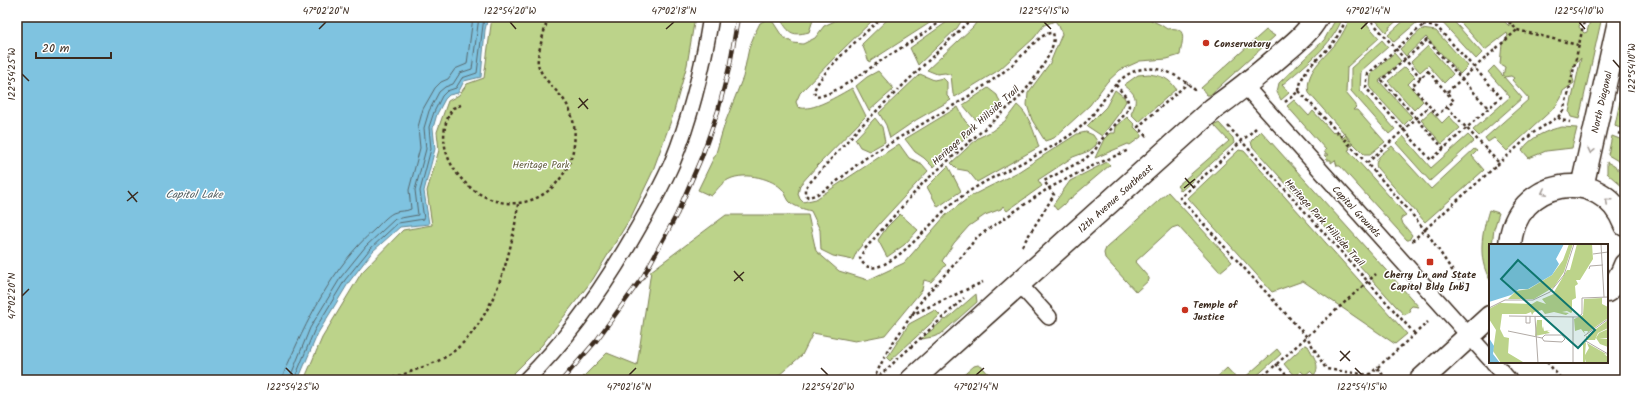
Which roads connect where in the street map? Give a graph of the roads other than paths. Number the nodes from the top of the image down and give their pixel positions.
1 (711, 17) edge
2 (1317, 17) edge
3 (1620, 17) edge
4 (1245, 86) junction
5 (1582, 187) junction
6 (1625, 225) edge
7 (1510, 244) edge
8 (1625, 265) edge
9 (1019, 284) junction
10 (1608, 290) edge
11 (1049, 317) dead end
12 (1489, 318) edge
13 (1469, 336) junction
14 (1489, 358) edge
15 (1494, 363) edge
16 (526, 380) edge
17 (912, 380) edge
18 (1421, 380) edge
19 (1509, 380) edge

1 - 16 lane
2 - 4 street, 12th Avenue Southeast
3 -> 5 street, North Diagonal
4 - 9 street, 12th Avenue Southeast
4 - 13 lane, Capitol Grounds
6 -> 5 street
5 -> 7 street
8 - 10 street
9 - 11 lane
9 - 17 street, 12th Avenue Southeast
12 - 13 street
13 - 14 lane, Capitol Grounds
13 - 18 street
15 - 19 lane

